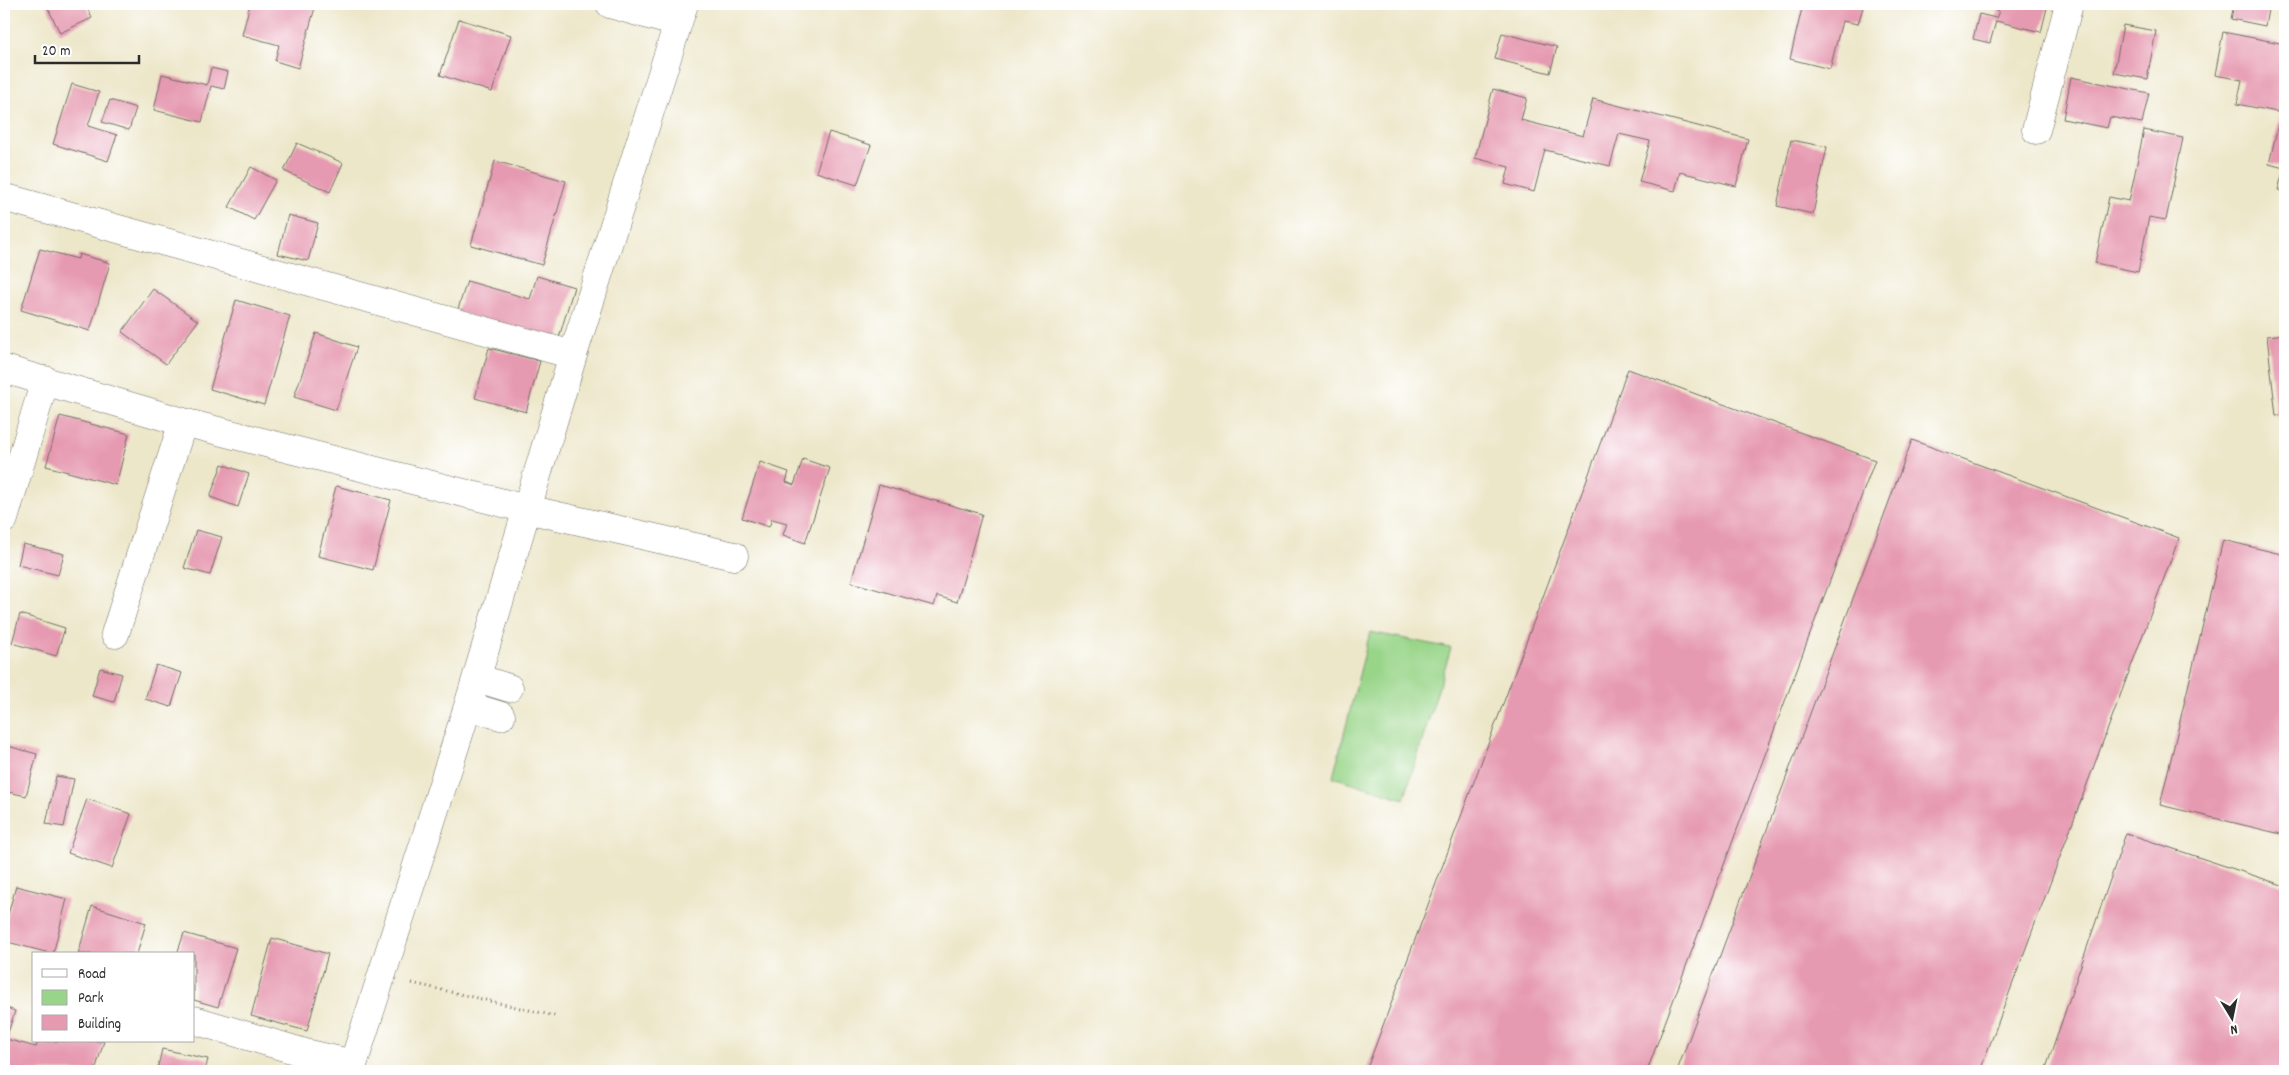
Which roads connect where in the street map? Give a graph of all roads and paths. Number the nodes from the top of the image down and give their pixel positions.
1 (610, 4) edge
2 (2069, 4) edge
3 (680, 13) edge
4 (2036, 130) dead end
5 (10, 200) dead end
6 (573, 355) junction
7 (4, 369) edge
8 (46, 380) junction
9 (183, 422) junction
10 (527, 509) junction
11 (4, 519) edge
12 (734, 556) dead end
13 (115, 634) dead end
14 (477, 678) junction
15 (509, 688) dead end
16 (468, 706) junction
17 (500, 716) dead end
18 (382, 975) junction
19 (555, 1016) dead end
20 (195, 1020) edge
21 (352, 1068) edge

1 - 3 street
2 - 4 street
3 - 6 street
5 - 6 street
6 - 10 street
7 - 8 street
8 - 9 street
8 - 11 street
9 - 10 street
9 - 13 street
10 - 12 street
10 - 14 street
14 - 15 street
14 - 16 street
16 - 17 street
16 - 18 street
18 - 19 path
18 - 21 street
20 - 21 street

